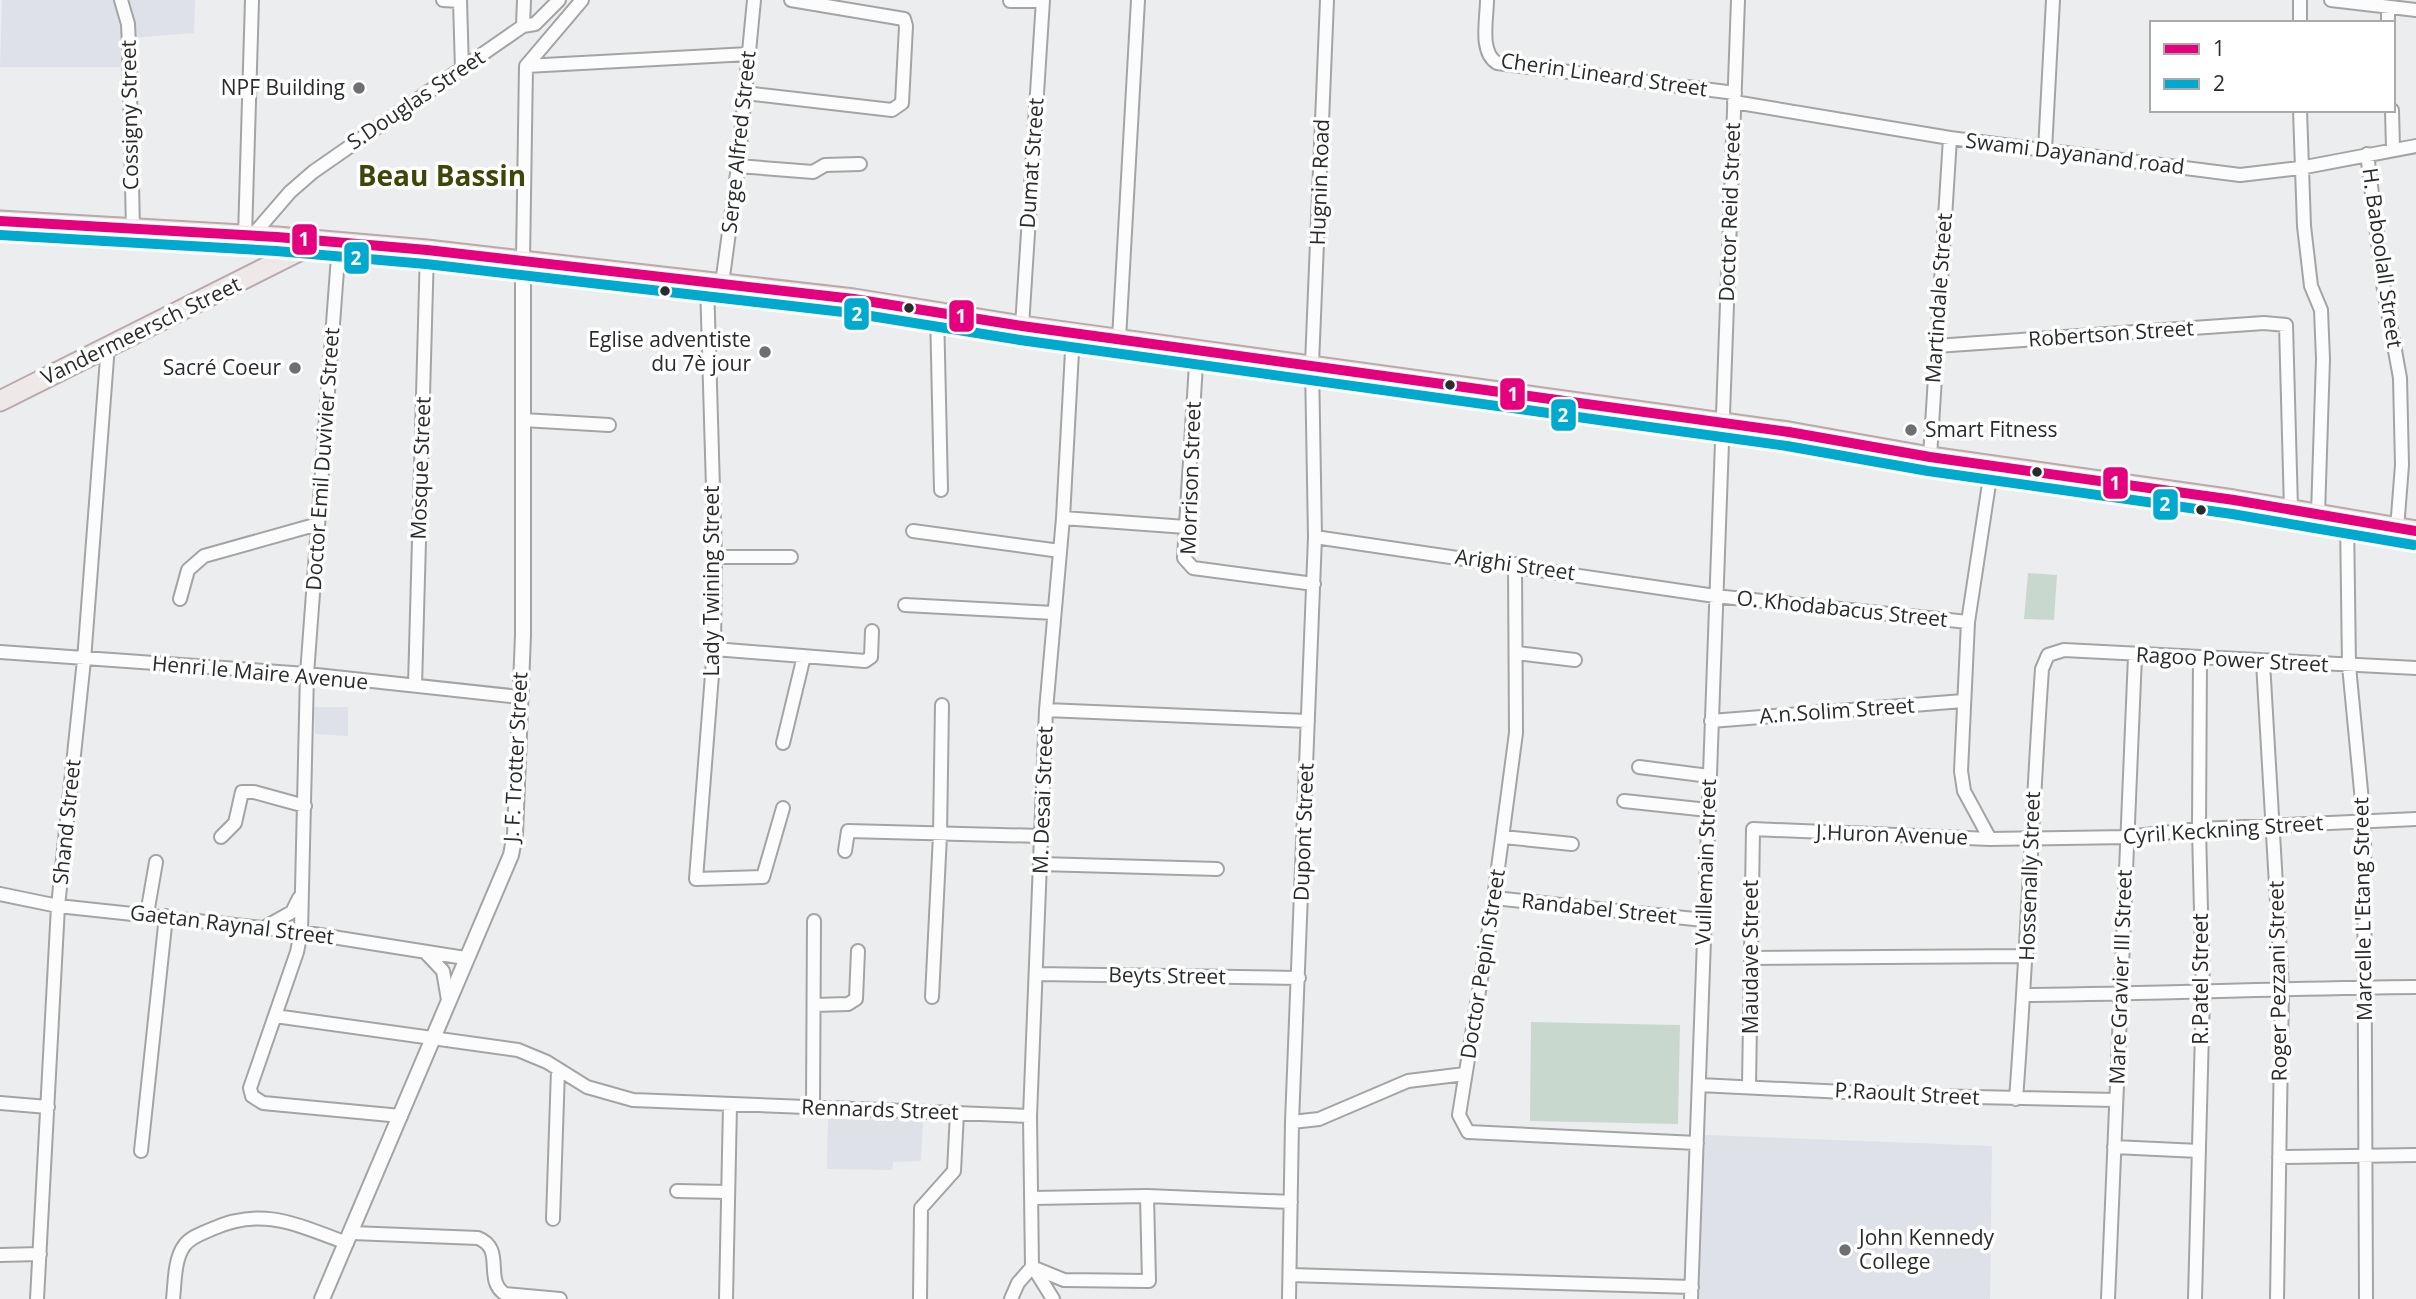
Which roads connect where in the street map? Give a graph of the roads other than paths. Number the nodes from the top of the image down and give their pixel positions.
1 (121, 0) edge
2 (252, 0) edge
3 (443, 0) edge
4 (460, 0) edge
5 (524, 0) edge
6 (559, 0) edge
7 (582, 0) edge
8 (754, 0) edge
9 (791, 0) edge
10 (1138, 0) edge
11 (1327, 0) edge
12 (1487, 0) edge
13 (1738, 0) edge
14 (2053, 0) edge
15 (2300, 0) edge
16 (2331, 0) edge
17 (1010, 1) edge
18 (1043, 1) edge
19 (2388, 7) junction
20 (2416, 10) edge
21 (2300, 21) edge
22 (2388, 21) edge
23 (523, 26) junction
24 (749, 54) junction
25 (526, 66) junction
26 (462, 70) junction
27 (745, 93) junction
28 (1735, 98) junction
29 (2300, 112) edge
30 (2392, 112) edge
31 (1950, 138) junction
32 (2416, 146) edge
33 (2393, 148) junction
34 (2045, 150) junction
35 (2367, 154) junction
36 (860, 164) dead end
37 (738, 166) junction
38 (2300, 168) junction
39 (0, 222) edge
40 (133, 230) junction
41 (241, 236) junction
42 (319, 241) junction
43 (339, 243) junction
44 (427, 250) junction
45 (523, 260) junction
46 (715, 283) junction
47 (937, 311) junction
48 (1022, 326) junction
49 (1073, 334) junction
50 (1119, 338) junction
51 (108, 345) junction
52 (1936, 346) junction
53 (1197, 348) junction
54 (1312, 364) junction
55 (0, 401) edge
56 (523, 420) junction
57 (1721, 424) junction
58 (609, 425) dead end
59 (1930, 457) junction
60 (1992, 464) junction
61 (941, 491) dead end
62 (2291, 509) junction
63 (2318, 514) junction
64 (1063, 518) junction
65 (2347, 519) junction
66 (318, 524) junction
67 (1186, 527) junction
68 (2406, 530) edge
69 (913, 531) dead end
70 (1315, 537) junction
71 (1060, 551) junction
72 (715, 557) junction
73 (791, 557) dead end
74 (1515, 564) junction
75 (1314, 584) junction
76 (1715, 596) junction
77 (180, 599) dead end
78 (905, 605) dead end
79 (1054, 613) junction
80 (1968, 622) junction
81 (872, 631) dead end
82 (714, 649) junction
83 (0, 652) edge
84 (1517, 653) junction
85 (2048, 655) joint
86 (804, 656) junction
87 (2135, 656) junction
88 (2200, 659) junction
89 (85, 660) junction
90 (1575, 660) dead end
91 (2263, 663) junction
92 (2349, 666) junction
93 (2416, 668) edge
94 (307, 674) junction
95 (415, 686) junction
96 (520, 697) junction
97 (1963, 701) junction
98 (942, 705) dead end
99 (1046, 710) junction
100 (1308, 720) junction
101 (1711, 720) junction
102 (783, 743) dead end
103 (1639, 767) dead end
104 (1709, 776) junction
105 (1624, 801) dead end
106 (305, 806) junction
107 (783, 808) dead end
108 (1708, 810) junction
109 (2416, 818) edge
110 (2364, 822) junction
111 (2274, 825) junction
112 (1753, 829) joint
113 (2199, 829) junction
114 (940, 835) junction
115 (1041, 836) junction
116 (2127, 836) junction
117 (220, 837) dead end
118 (1503, 837) junction
119 (2030, 838) junction
120 (1990, 839) junction
121 (1573, 844) dead end
122 (845, 851) dead end
123 (156, 862) dead end
124 (1040, 864) junction
125 (1217, 869) dead end
126 (303, 888) junction
127 (0, 894) edge
128 (1494, 898) junction
129 (58, 906) junction
130 (147, 914) junction
131 (166, 916) junction
132 (1704, 920) junction
133 (814, 921) dead end
134 (264, 927) junction
135 (301, 932) junction
136 (423, 951) junction
137 (858, 951) dead end
138 (2028, 956) junction
139 (465, 958) junction
140 (1753, 958) junction
141 (1036, 975) junction
142 (1299, 978) junction
143 (2365, 987) junction
144 (2416, 987) edge
145 (2282, 988) junction
146 (2120, 994) junction
147 (2203, 994) junction
148 (2024, 995) junction
149 (932, 997) dead end
150 (448, 1000) junction
151 (814, 1005) junction
152 (275, 1016) junction
153 (433, 1038) junction
154 (558, 1070) junction
155 (1465, 1074) junction
156 (1699, 1084) junction
157 (1749, 1086) junction
158 (2016, 1099) junction
159 (2116, 1100) junction
160 (0, 1103) edge
161 (730, 1105) junction
162 (48, 1107) junction
163 (813, 1107) junction
164 (957, 1113) junction
165 (401, 1116) junction
166 (1030, 1116) junction
167 (1292, 1122) junction
168 (1697, 1143) junction
169 (2114, 1147) junction
170 (141, 1151) dead end
171 (2199, 1151) junction
172 (2367, 1155) junction
173 (2416, 1155) edge
174 (2279, 1157) junction
175 (677, 1191) dead end
176 (728, 1192) junction
177 (1147, 1196) junction
178 (1033, 1198) junction
179 (1291, 1202) junction
180 (553, 1219) dead end
181 (349, 1238) junction
182 (40, 1254) junction
183 (0, 1255) edge
184 (1032, 1267) junction
185 (1290, 1275) junction
186 (1692, 1293) edge
187 (37, 1299) edge
188 (173, 1299) edge
189 (322, 1299) edge
190 (560, 1299) edge
191 (726, 1299) edge
192 (920, 1299) edge
193 (1011, 1299) edge
194 (1053, 1299) edge
195 (1289, 1299) edge
196 (2108, 1299) edge
197 (2195, 1299) edge
198 (2277, 1299) edge
199 (2366, 1299) edge

1 - 40 street, Cossigny Street
2 - 41 street
3 - 4 street
4 - 26 street
5 - 23 street
6 - 23 street, S.Douglas Street
7 - 25 street
8 - 24 street, Serge Alfred Street
9 - 27 street
10 - 50 street
11 - 54 street, Hugnin Road
12 - 28 street, Cherin Lineard Street
13 - 28 street, Doctor Reid Street
14 - 34 street
15 - 21 street
16 - 19 street
17 - 18 street
18 - 48 street, Dumat Street
19 - 20 street
19 - 22 street
23 - 26 street, S.Douglas Street
24 - 25 street
24 - 27 street, Serge Alfred Street
25 - 45 street
26 - 41 street, S.Douglas Street
27 - 37 street, Serge Alfred Street
28 - 31 street, Swami Dayanand road
28 - 57 street, Doctor Reid Street
29 - 38 street
30 - 33 street
31 - 34 street, Swami Dayanand road
31 - 52 street, Martindale Street
32 - 33 street, Swami Dayanand road
33 - 35 street, Swami Dayanand road
34 - 38 street, Swami Dayanand road
35 - 38 street, Swami Dayanand road
35 - 68 street, H. Baboolall Street
36 - 37 street
37 - 46 street, Serge Alfred Street
38 - 63 street
39 - 40 main road
40 - 41 main road
41 - 42 main road
42 - 43 main road
42 - 51 main road, Vandermeersch Street
43 - 44 main road
43 - 66 street, Doctor Emil Duvivier Street
44 - 45 main road
44 - 95 street, Mosque Street
45 - 46 main road
45 - 56 street, J. F. Trotter Street
46 - 47 main road
46 - 72 street, Lady Twining Street
47 - 48 main road
47 - 61 street
48 - 49 main road
49 - 50 main road
49 - 64 street, M. Desai Street
50 - 53 main road
51 - 55 main road, Vandermeersch Street
51 - 89 street, Shand Street
52 - 59 street, Martindale Street
52 - 62 street, Robertson Street
53 - 54 main road
53 - 67 street, Morrison Street
54 - 57 main road
54 - 70 street, Dupont Street
56 - 58 street
56 - 96 street, J. F. Trotter Street
57 - 59 main road
57 - 76 street, Vuillemain Street
59 - 60 main road
60 - 62 main road
60 - 80 street
62 - 63 main road
63 - 65 main road
64 - 67 street
64 - 71 street, M. Desai Street
65 - 68 main road
65 - 92 street, Marcelle L'Etang Street
66 - 77 street
66 - 94 street, Doctor Emil Duvivier Street
67 - 75 street, Morrison Street
69 - 71 street
70 - 74 street, Arighi Street
70 - 75 street, Dupont Street
71 - 79 street, M. Desai Street
72 - 73 street
72 - 82 street, Lady Twining Street
74 - 76 street, Arighi Street
74 - 84 street, Doctor Pepin Street
75 - 100 street, Dupont Street
76 - 80 street, O. Khodabacus Street
76 - 101 street, Vuillemain Street
78 - 79 street
79 - 99 street, M. Desai Street
80 - 97 street
81 - 86 street
82 - 86 street
82 - 107 street, Lady Twining Street
83 - 89 street, Henri le Maire Avenue
84 - 90 street
84 - 118 street, Doctor Pepin Street
85 - 87 street, Ragoo Power Street
85 - 119 street, Hossenally Street
86 - 102 street
87 - 88 street, Ragoo Power Street
87 - 116 street, Mare Gravier III Street
88 - 91 street, Ragoo Power Street
88 - 113 street, R.Patel Street
89 - 94 street, Henri le Maire Avenue
89 - 129 street, Shand Street
91 - 92 street, Ragoo Power Street
91 - 111 street, Roger Pezzani Street
92 - 93 street, Ragoo Power Street
92 - 110 street, Marcelle L'Etang Street
94 - 95 street, Henri le Maire Avenue
94 - 106 street, Doctor Emil Duvivier Street
95 - 96 street, Henri le Maire Avenue
96 - 139 street, J. F. Trotter Street
97 - 101 street, A.n.Solim Street
97 - 120 street
98 - 114 street
99 - 100 street
99 - 115 street, M. Desai Street
100 - 142 street, Dupont Street
101 - 104 street, Vuillemain Street
103 - 104 street
104 - 108 street, Vuillemain Street
105 - 108 street
106 - 117 street
106 - 126 street, Doctor Emil Duvivier Street
108 - 132 street, Vuillemain Street
109 - 110 street, Cyril Keckning Street
110 - 111 street, Cyril Keckning Street
110 - 143 street, Marcelle L'Etang Street
111 - 113 street, Cyril Keckning Street
111 - 145 street, Roger Pezzani Street
112 - 120 street, J.Huron Avenue
112 - 140 street, Maudave Street
113 - 116 street, Cyril Keckning Street
113 - 147 street, R.Patel Street
114 - 115 street
114 - 122 street
114 - 149 street
115 - 124 street, M. Desai Street
116 - 119 street, Cyril Keckning Street
116 - 146 street, Mare Gravier III Street
118 - 121 street
118 - 128 street, Doctor Pepin Street
119 - 120 street, J.Huron Avenue
119 - 138 street, Hossenally Street
123 - 130 street
124 - 125 street
124 - 141 street, M. Desai Street
126 - 134 street
126 - 135 street, Doctor Emil Duvivier Street
127 - 129 street, Gaetan Raynal Street
128 - 132 street, Randabel Street
128 - 155 street, Doctor Pepin Street
129 - 130 street, Gaetan Raynal Street
129 - 162 street, Shand Street
130 - 131 street, Gaetan Raynal Street
131 - 134 street, Gaetan Raynal Street
131 - 170 street
132 - 156 street, Vuillemain Street
133 - 151 street
134 - 135 street, Gaetan Raynal Street
135 - 136 street, Gaetan Raynal Street
135 - 152 street, Doctor Emil Duvivier Street
136 - 139 street, Gaetan Raynal Street
136 - 150 street
137 - 151 street
138 - 140 street
138 - 148 street, Hossenally Street
139 - 150 street, J. F. Trotter Street
140 - 157 street, Maudave Street
141 - 142 street, Beyts Street
141 - 166 street, M. Desai Street
142 - 167 street, Dupont Street
143 - 144 street
143 - 145 street
143 - 172 street, Marcelle L'Etang Street
145 - 147 street
145 - 174 street, Roger Pezzani Street
146 - 147 street
146 - 148 street
146 - 159 street, Mare Gravier III Street
147 - 171 street, R.Patel Street
148 - 158 street, Hossenally Street
150 - 153 street, J. F. Trotter Street
151 - 163 street
152 - 153 street, Rennards Street
152 - 165 street, Doctor Emil Duvivier Street
153 - 154 street, Rennards Street
153 - 165 street, J. F. Trotter Street
154 - 161 street, Rennards Street
154 - 180 street
155 - 167 street
155 - 168 street, Doctor Pepin Street
156 - 157 street, P.Raoult Street
156 - 168 street, Vuillemain Street
157 - 158 street, P.Raoult Street
158 - 159 street, P.Raoult Street
159 - 169 street, Mare Gravier III Street
160 - 162 street
161 - 163 street, Rennards Street
161 - 176 street
162 - 182 street, Shand Street
163 - 164 street, Rennards Street
164 - 166 street, Rennards Street
164 - 192 street
165 - 181 street, J. F. Trotter Street
166 - 178 street, M. Desai Street
167 - 179 street, Dupont Street
168 - 186 street, Vuillemain Street
169 - 171 street
169 - 196 street, Mare Gravier III Street
171 - 197 street, R.Patel Street
172 - 173 street
172 - 174 street
172 - 199 street, Marcelle L'Etang Street
174 - 198 street, Roger Pezzani Street
175 - 176 street
176 - 191 street
177 - 178 street
177 - 179 street
177 - 184 street
178 - 184 street, M. Desai Street
179 - 185 street, Dupont Street
181 - 188 street
181 - 189 street, J. F. Trotter Street
181 - 190 street
182 - 183 street
182 - 187 street, Shand Street
184 - 193 street
184 - 194 street
185 - 186 street
185 - 195 street, Dupont Street

